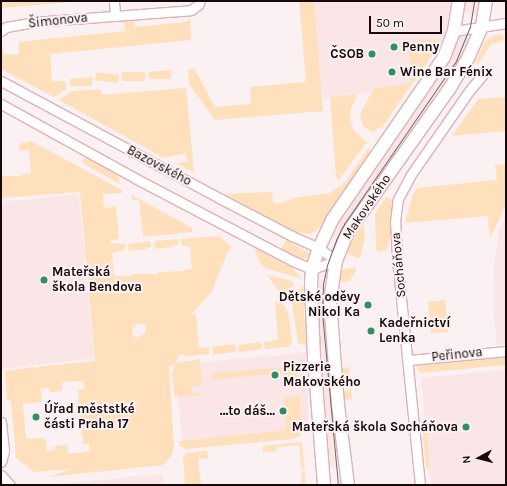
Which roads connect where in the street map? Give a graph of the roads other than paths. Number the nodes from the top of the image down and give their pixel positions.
1 (114, 1) edge
2 (200, 1) edge
3 (459, 1) edge
4 (486, 1) edge
5 (115, 16) junction
6 (506, 23) edge
7 (482, 26) junction
8 (1, 31) edge
9 (454, 31) junction
10 (485, 72) dead end
11 (1, 81) edge
12 (1, 104) edge
13 (319, 248) junction
14 (336, 261) junction
15 (312, 269) junction
16 (506, 351) edge
17 (408, 360) junction
18 (1, 422) edge
19 (1, 462) edge
20 (1, 475) edge
21 (10, 485) edge
22 (324, 485) edge
23 (348, 485) edge
24 (420, 485) edge

1 - 5 street
2 - 5 street, Šimonova
3 - 9 street, Makovského
4 - 7 street, Makovského
5 - 8 street, Šimonova
6 - 7 street
7 - 9 street
7 - 14 street, Makovského
9 - 13 street, Makovského
10 - 17 street, Socháňova
11 - 13 street, Bazovského
12 - 15 street, Bazovského
13 - 14 street, Bazovského
13 - 15 street, Makovského
14 - 15 street
14 - 23 street, Makovského
15 - 22 street, Makovského
16 - 17 street, Peřinova
17 - 24 street, Socháňova
18 - 19 street
20 - 21 street

